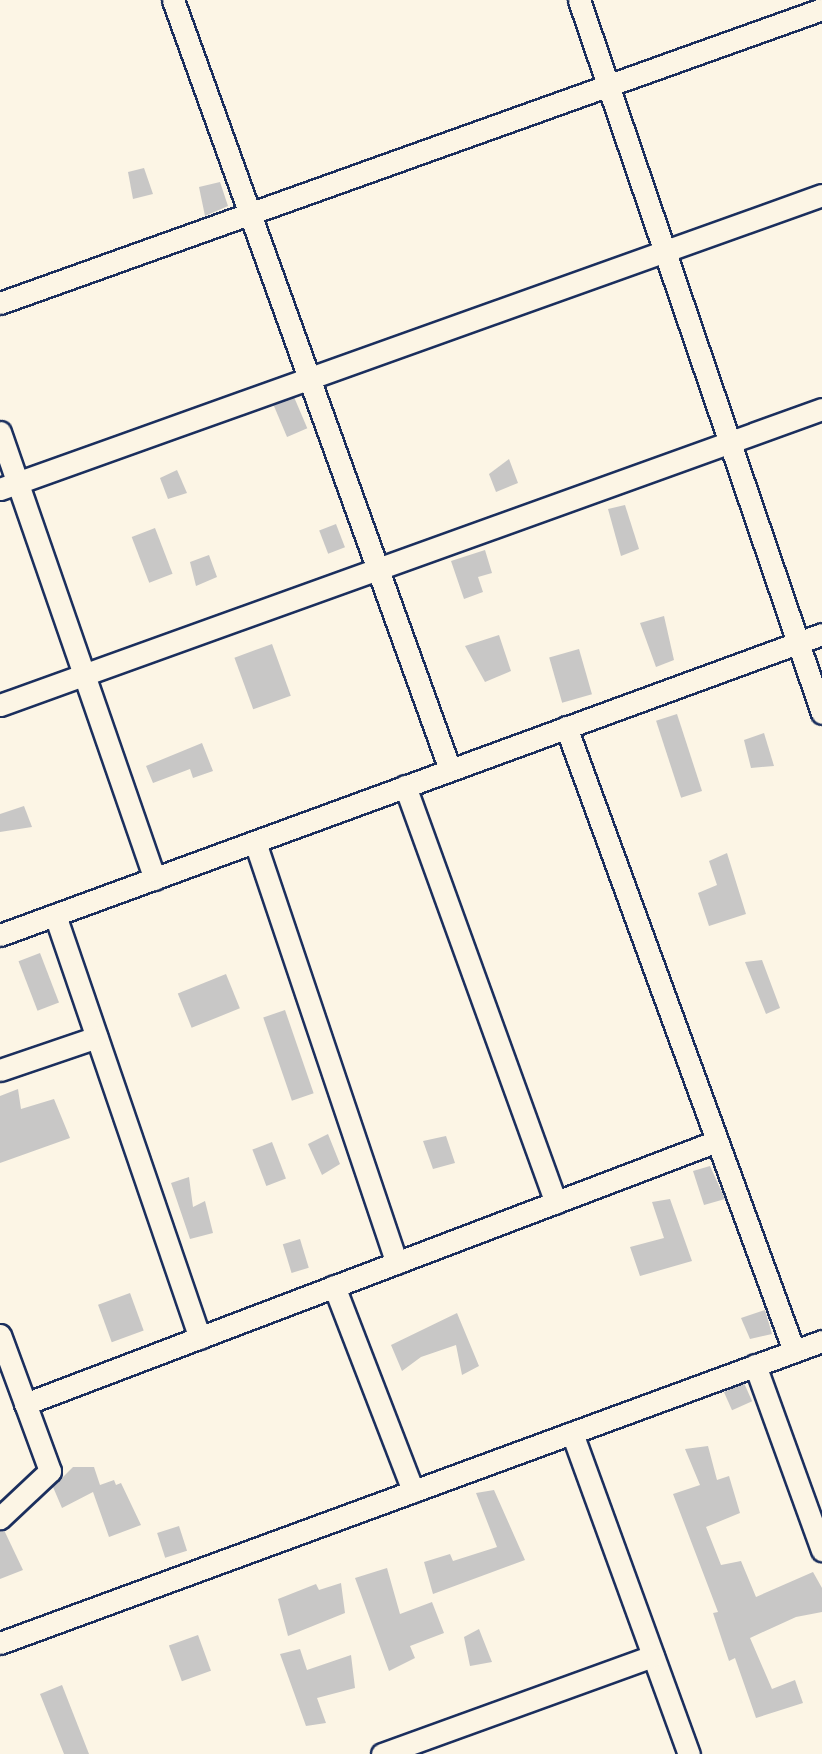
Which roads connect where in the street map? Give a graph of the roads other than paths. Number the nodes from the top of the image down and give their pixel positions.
1 (173, 0) edge
2 (579, 0) edge
3 (822, 9) edge
4 (608, 86) junction
5 (822, 195) edge
6 (250, 214) junction
7 (664, 252) junction
8 (0, 303) edge
9 (309, 379) junction
10 (822, 409) edge
11 (0, 432) edge
12 (730, 442) junction
13 (9, 486) edge
14 (378, 569) junction
15 (822, 634) edge
16 (798, 642) junction
17 (84, 674) junction
18 (0, 705) edge
19 (822, 713) edge
20 (566, 727) junction
21 (450, 770) junction
22 (405, 786) junction
23 (255, 842) junction
24 (155, 879) junction
25 (55, 915) junction
26 (0, 936) edge
27 (97, 1037) junction
28 (0, 1070) edge
29 (717, 1141) junction
30 (556, 1202) junction
31 (397, 1263) junction
32 (334, 1286) junction
33 (0, 1335) edge
34 (200, 1338) junction
35 (822, 1341) edge
36 (794, 1351) junction
37 (755, 1365) junction
38 (25, 1404) junction
39 (572, 1433) junction
40 (413, 1491) junction
41 (0, 1518) edge
42 (822, 1550) edge
43 (0, 1643) edge
44 (653, 1656) junction
45 (382, 1754) edge
46 (689, 1754) edge

1 - 6 street
2 - 4 street
3 - 4 street
4 - 6 street
4 - 7 street
5 - 7 street
6 - 8 street
6 - 9 street
7 - 9 street
7 - 12 street
9 - 13 street
9 - 14 street
10 - 12 street
11 - 13 street
12 - 14 street
12 - 16 street
13 - 17 street
14 - 17 street
14 - 21 street
15 - 16 street
16 - 19 street
16 - 20 street
17 - 18 street
17 - 24 street
20 - 21 street
20 - 29 street
21 - 22 street
22 - 23 street
22 - 30 street
23 - 24 street
23 - 31 street
24 - 25 street
25 - 26 street
25 - 27 street
27 - 28 street
27 - 34 street
29 - 30 street
29 - 36 street
30 - 31 street
31 - 32 street
32 - 34 street
32 - 40 street
33 - 38 street
34 - 38 street
35 - 36 street
36 - 37 street
37 - 39 street
37 - 42 street
38 - 41 street
39 - 40 street
39 - 44 street
40 - 43 street
44 - 45 street
44 - 46 street

